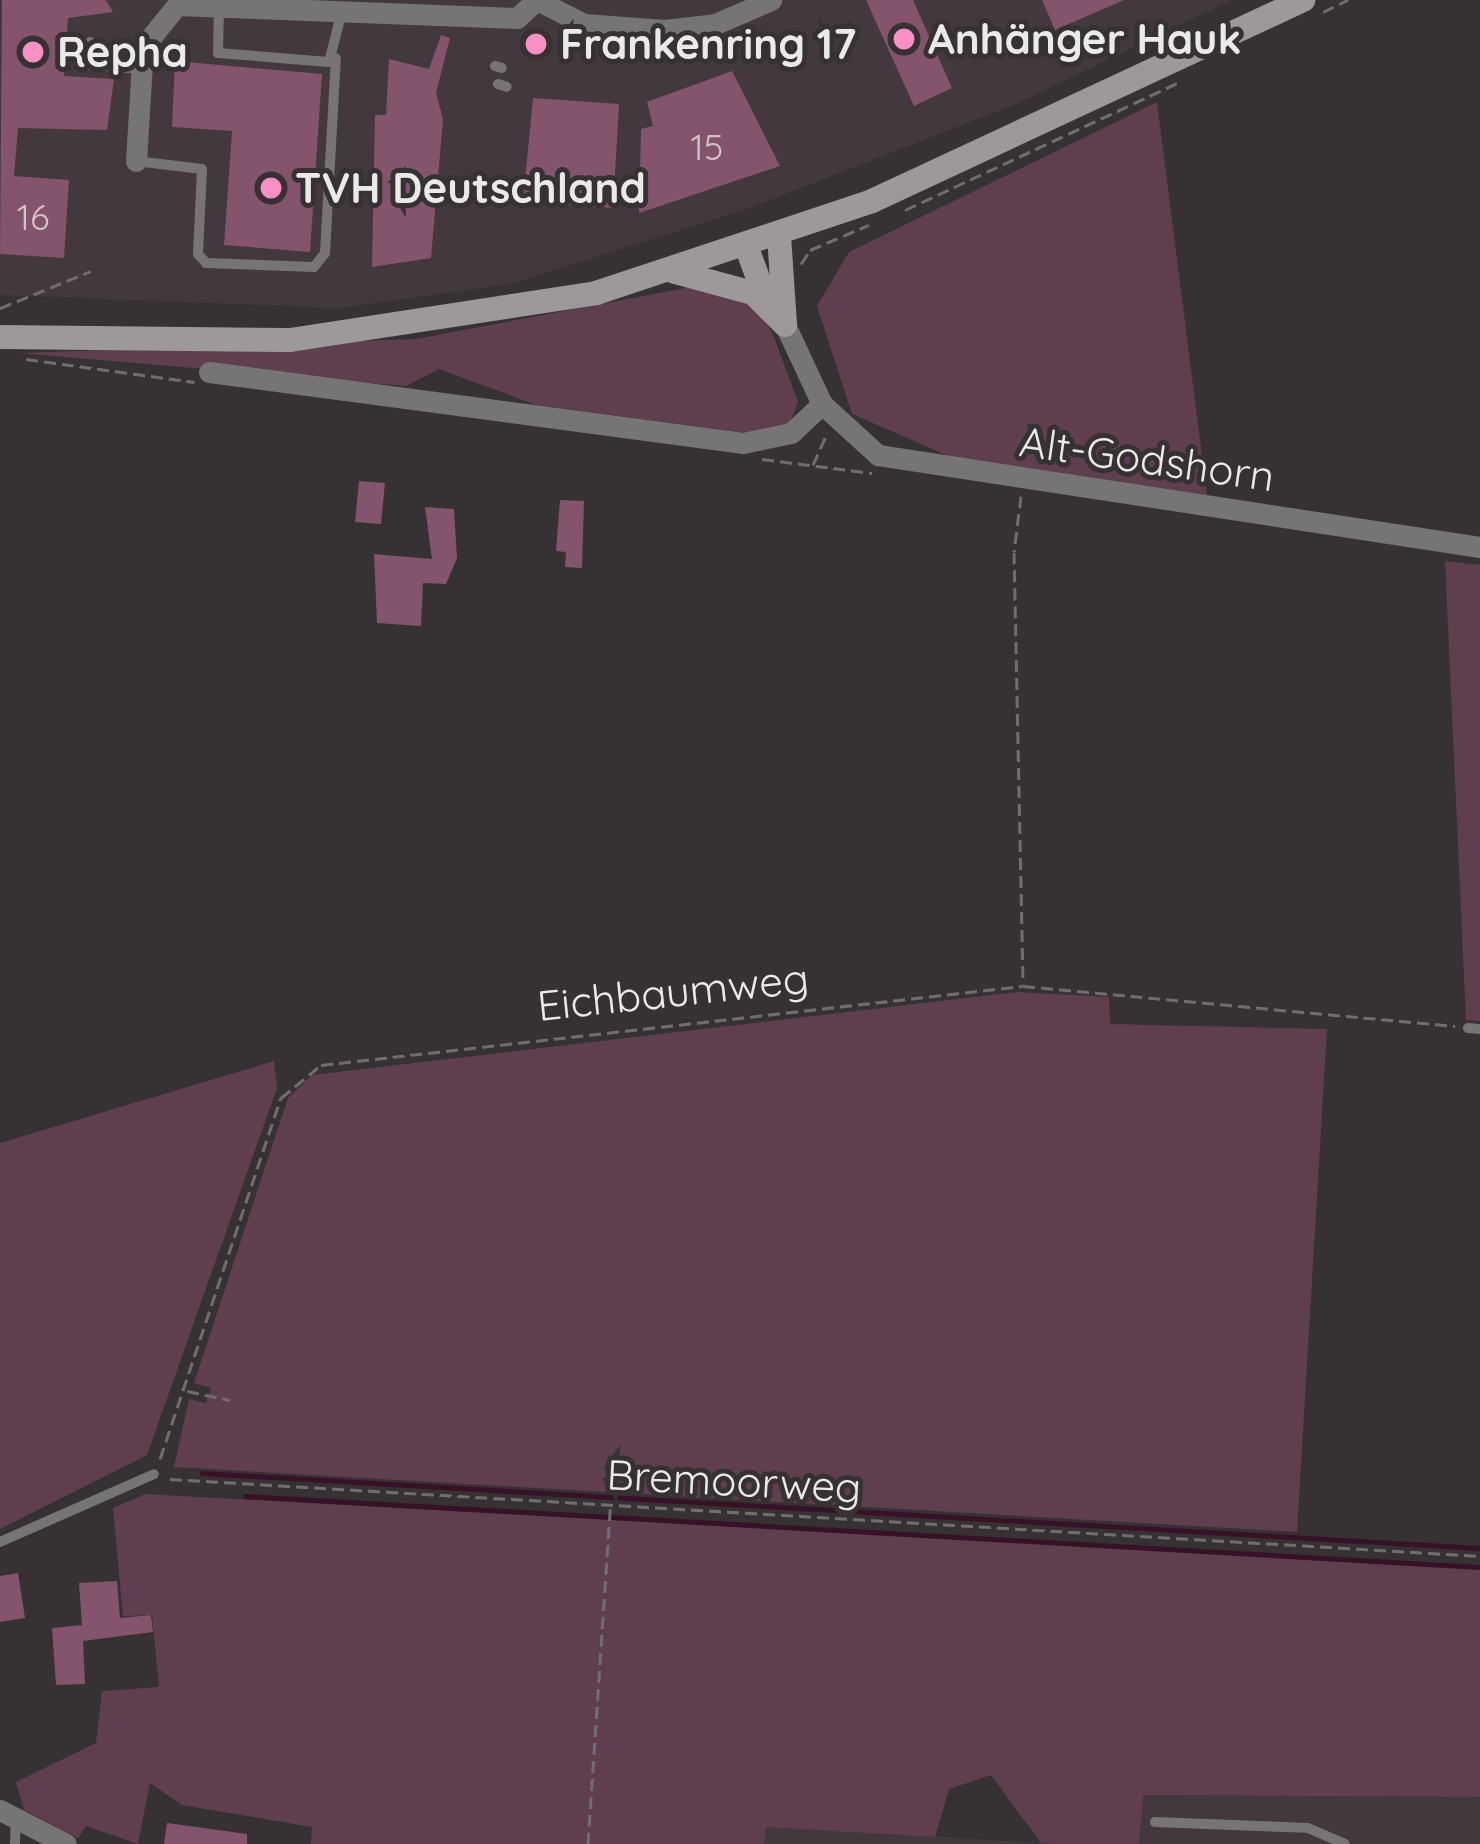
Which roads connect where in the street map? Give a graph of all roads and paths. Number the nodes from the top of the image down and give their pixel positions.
1 (219, 0) edge
2 (536, 0) edge
3 (771, 0) edge
4 (1348, 0) edge
5 (343, 7) junction
6 (1310, 7) edge
7 (90, 42) dead end
8 (336, 58) junction
9 (141, 69) junction
10 (1194, 76) dead end
11 (136, 161) joint
12 (891, 216) dead end
13 (871, 224) dead end
14 (779, 236) junction
15 (747, 248) junction
16 (797, 270) dead end
17 (91, 272) dead end
18 (673, 272) junction
19 (0, 308) edge
20 (778, 318) junction
21 (0, 337) edge
22 (209, 372) dead end
23 (829, 413) junction
24 (813, 465) dead end
25 (1024, 480) junction
26 (1480, 547) edge
27 (1023, 986) junction
28 (1474, 1028) edge
29 (185, 1390) junction
30 (230, 1400) dead end
31 (154, 1474) junction
32 (610, 1508) junction
33 (0, 1542) edge
34 (1480, 1556) edge
35 (8, 1814) edge
36 (1155, 1822) dead end
37 (1234, 1825) junction
38 (15, 1844) edge
39 (66, 1844) edge
40 (588, 1844) edge
41 (1233, 1844) edge
42 (1345, 1844) edge

1 - 5 street
1 - 8 lane
1 - 9 street
2 - 3 street
2 - 5 street
4 - 6 path
5 - 8 lane
6 - 14 main road
7 - 9 lane
8 - 11 lane
9 - 11 street
10 - 12 path
13 - 16 path
14 - 15 main road
14 - 20 main road
15 - 18 main road
15 - 20 main road
17 - 19 path
18 - 20 main road
18 - 21 main road
20 - 23 street, Alt-Godshorn
22 - 23 street
23 - 24 path
23 - 25 street, Alt-Godshorn
25 - 26 street, Alt-Godshorn
25 - 27 path
27 - 28 path, Eichbaumweg
27 - 29 path, Eichbaumweg
29 - 30 path
29 - 31 path, Eichbaumweg
31 - 32 path, Bremoorweg
31 - 33 lane
32 - 34 path, Bremoorweg
32 - 40 path
35 - 38 lane
35 - 39 street
36 - 37 lane
37 - 41 lane
37 - 42 lane

